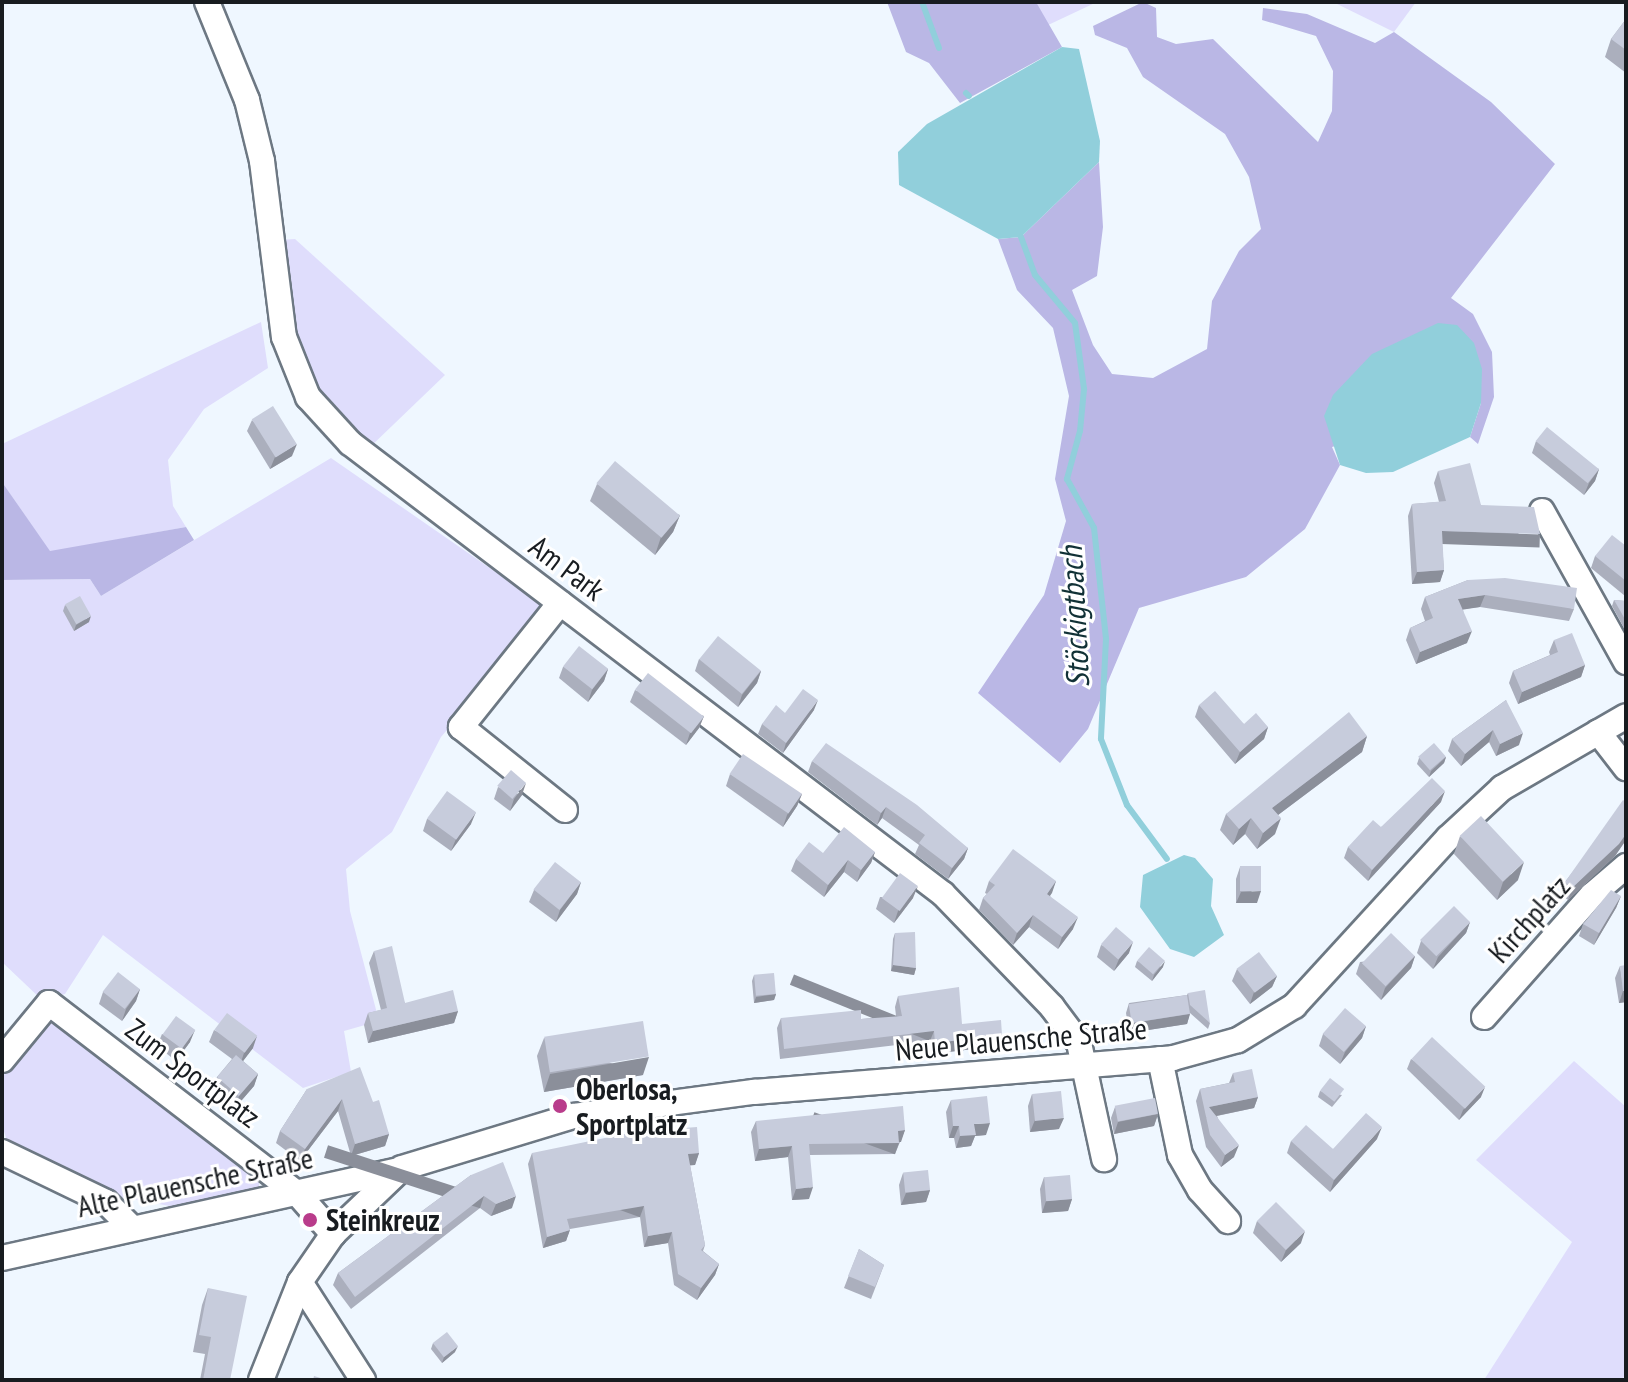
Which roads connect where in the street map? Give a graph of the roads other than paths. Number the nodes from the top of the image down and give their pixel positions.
1 (207, 2) edge
2 (1542, 511) dead end
3 (560, 603) junction
4 (1626, 662) edge
5 (1626, 716) edge
6 (1598, 732) junction
7 (1626, 768) edge
8 (565, 810) dead end
9 (1626, 866) edge
10 (1484, 1017) dead end
11 (1160, 1059) junction
12 (2, 1060) edge
13 (1084, 1066) junction
14 (5, 1152) edge
15 (1104, 1159) dead end
16 (402, 1168) junction
17 (297, 1193) junction
18 (1228, 1221) dead end
19 (131, 1227) junction
20 (333, 1234) junction
21 (2, 1258) edge
22 (300, 1282) junction
23 (261, 1380) edge
24 (363, 1380) edge

1 - 3 street, Am Park
2 - 4 street
3 - 8 street
3 - 13 street, Am Park
5 - 6 street, Neue Plauensche Straße
6 - 7 street
6 - 11 street, Neue Plauensche Straße
9 - 10 street, Kirchplatz
11 - 13 street, Neue Plauensche Straße
11 - 18 street
12 - 17 street, Zum Sportplatz
13 - 15 street, Am Park
13 - 16 street, Neue Plauensche Straße
14 - 19 street
16 - 17 street, Alte Plauensche Straße
16 - 20 street, Neue Plauensche Straße
17 - 19 street, Alte Plauensche Straße
17 - 20 street
19 - 21 street, Alte Plauensche Straße
20 - 22 street, Neue Plauensche Straße
22 - 23 street, Neue Plauensche Straße
22 - 24 street

